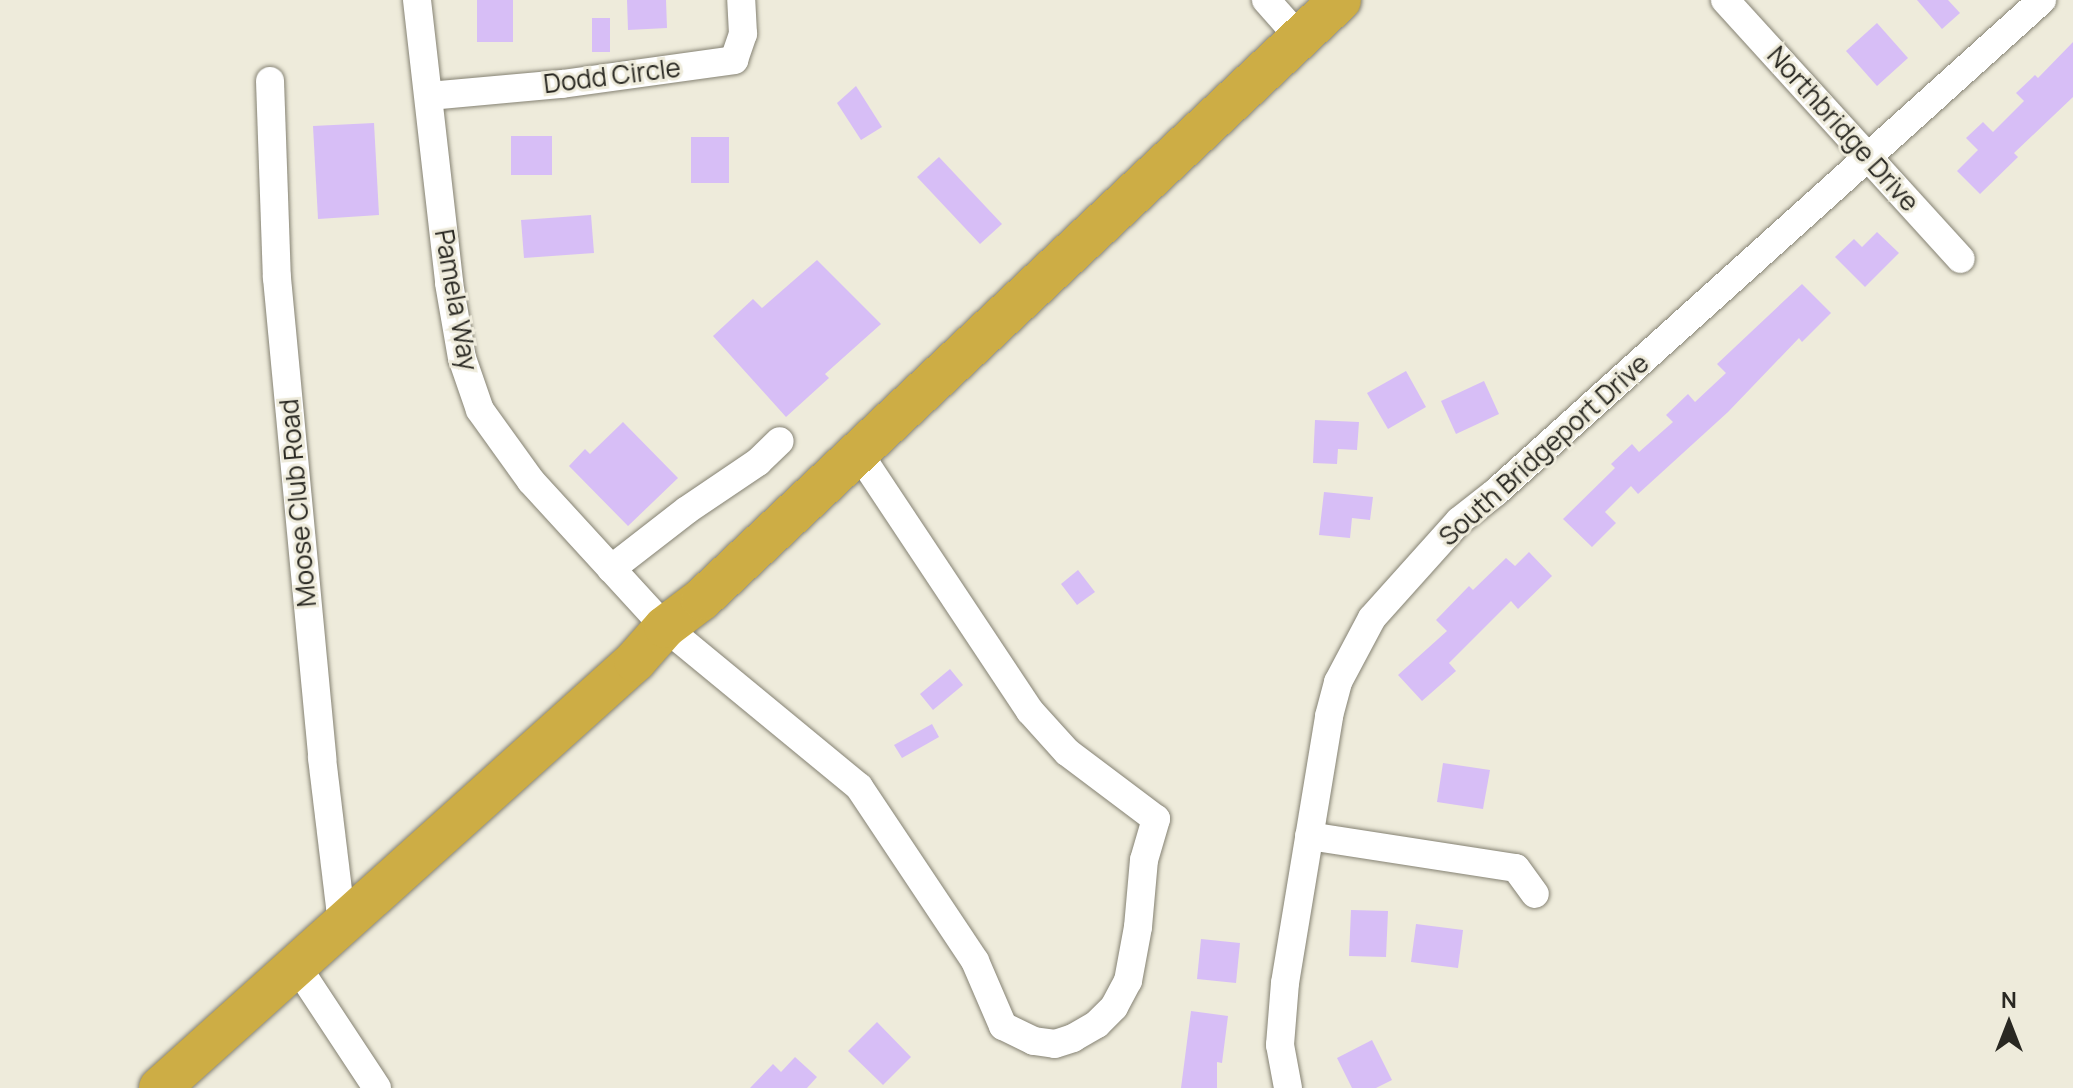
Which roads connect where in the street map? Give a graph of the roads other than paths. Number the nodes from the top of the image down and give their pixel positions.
1 (417, 0) edge
2 (741, 0) edge
3 (1266, 0) edge
4 (1340, 0) edge
5 (1725, 0) edge
6 (2042, 0) edge
7 (1298, 36) junction
8 (270, 81) dead end
9 (429, 96) junction
10 (1869, 158) junction
11 (1961, 259) dead end
12 (780, 441) dead end
13 (858, 452) junction
14 (611, 569) junction
15 (665, 627) junction
16 (1309, 836) junction
17 (1535, 894) dead end
18 (342, 923) junction
19 (296, 965) junction
20 (160, 1088) edge
21 (377, 1088) edge
22 (1288, 1088) edge

1 - 9 street, Pamela Way
2 - 9 street, Dodd Circle
3 - 7 street
4 - 7 highway
5 - 10 street, Northbridge Drive
6 - 10 street, South Bridgeport Drive
7 - 13 highway
8 - 18 street, Moose Club Road
9 - 14 street, Pamela Way
10 - 11 street, Northbridge Drive
10 - 16 street, South Bridgeport Drive
12 - 14 street
13 - 15 highway
13 - 15 street, Pamela Way
14 - 15 street, Pamela Way
15 - 18 highway
16 - 17 street
16 - 22 street, South Bridgeport Drive
18 - 19 highway
19 - 20 highway
19 - 21 street

